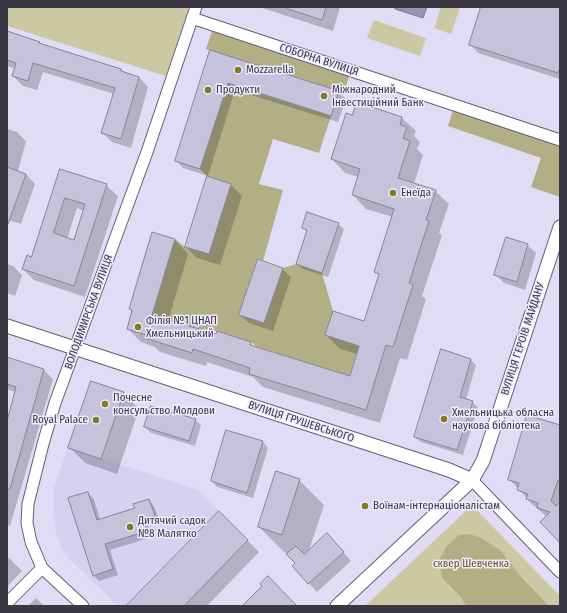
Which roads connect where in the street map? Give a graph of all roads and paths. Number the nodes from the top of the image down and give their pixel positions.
1 (196, 7) edge
2 (192, 18) junction
3 (560, 140) edge
4 (560, 226) edge
5 (7, 326) edge
6 (76, 349) junction
7 (472, 480) junction
8 (42, 568) junction
9 (560, 572) edge
10 (7, 603) edge
11 (83, 606) edge
12 (337, 606) edge

1 - 2 street, ВОЛОДИМИРСЬКА ВУЛИЦЯ
2 - 3 street, СОБОРНА ВУЛИЦЯ
2 - 6 street, ВОЛОДИМИРСЬКА ВУЛИЦЯ
4 - 7 street, ВУЛИЦЯ ГЕРОЇВ МАЙДАНУ
5 - 6 street, ВУЛИЦЯ ГРУШЕВСЬКОГО
6 - 7 street, ВУЛИЦЯ ГРУШЕВСЬКОГО
6 - 8 street, ВОЛОДИМИРСЬКА ВУЛИЦЯ
7 - 9 street, ВУЛИЦЯ ГРУШЕВСЬКОГО
7 - 12 street, ВУЛИЦЯ ГЕРОЇВ МАЙДАНУ
8 - 10 street
8 - 11 street, ВОЛОДИМИРСЬКА ВУЛИЦЯ

